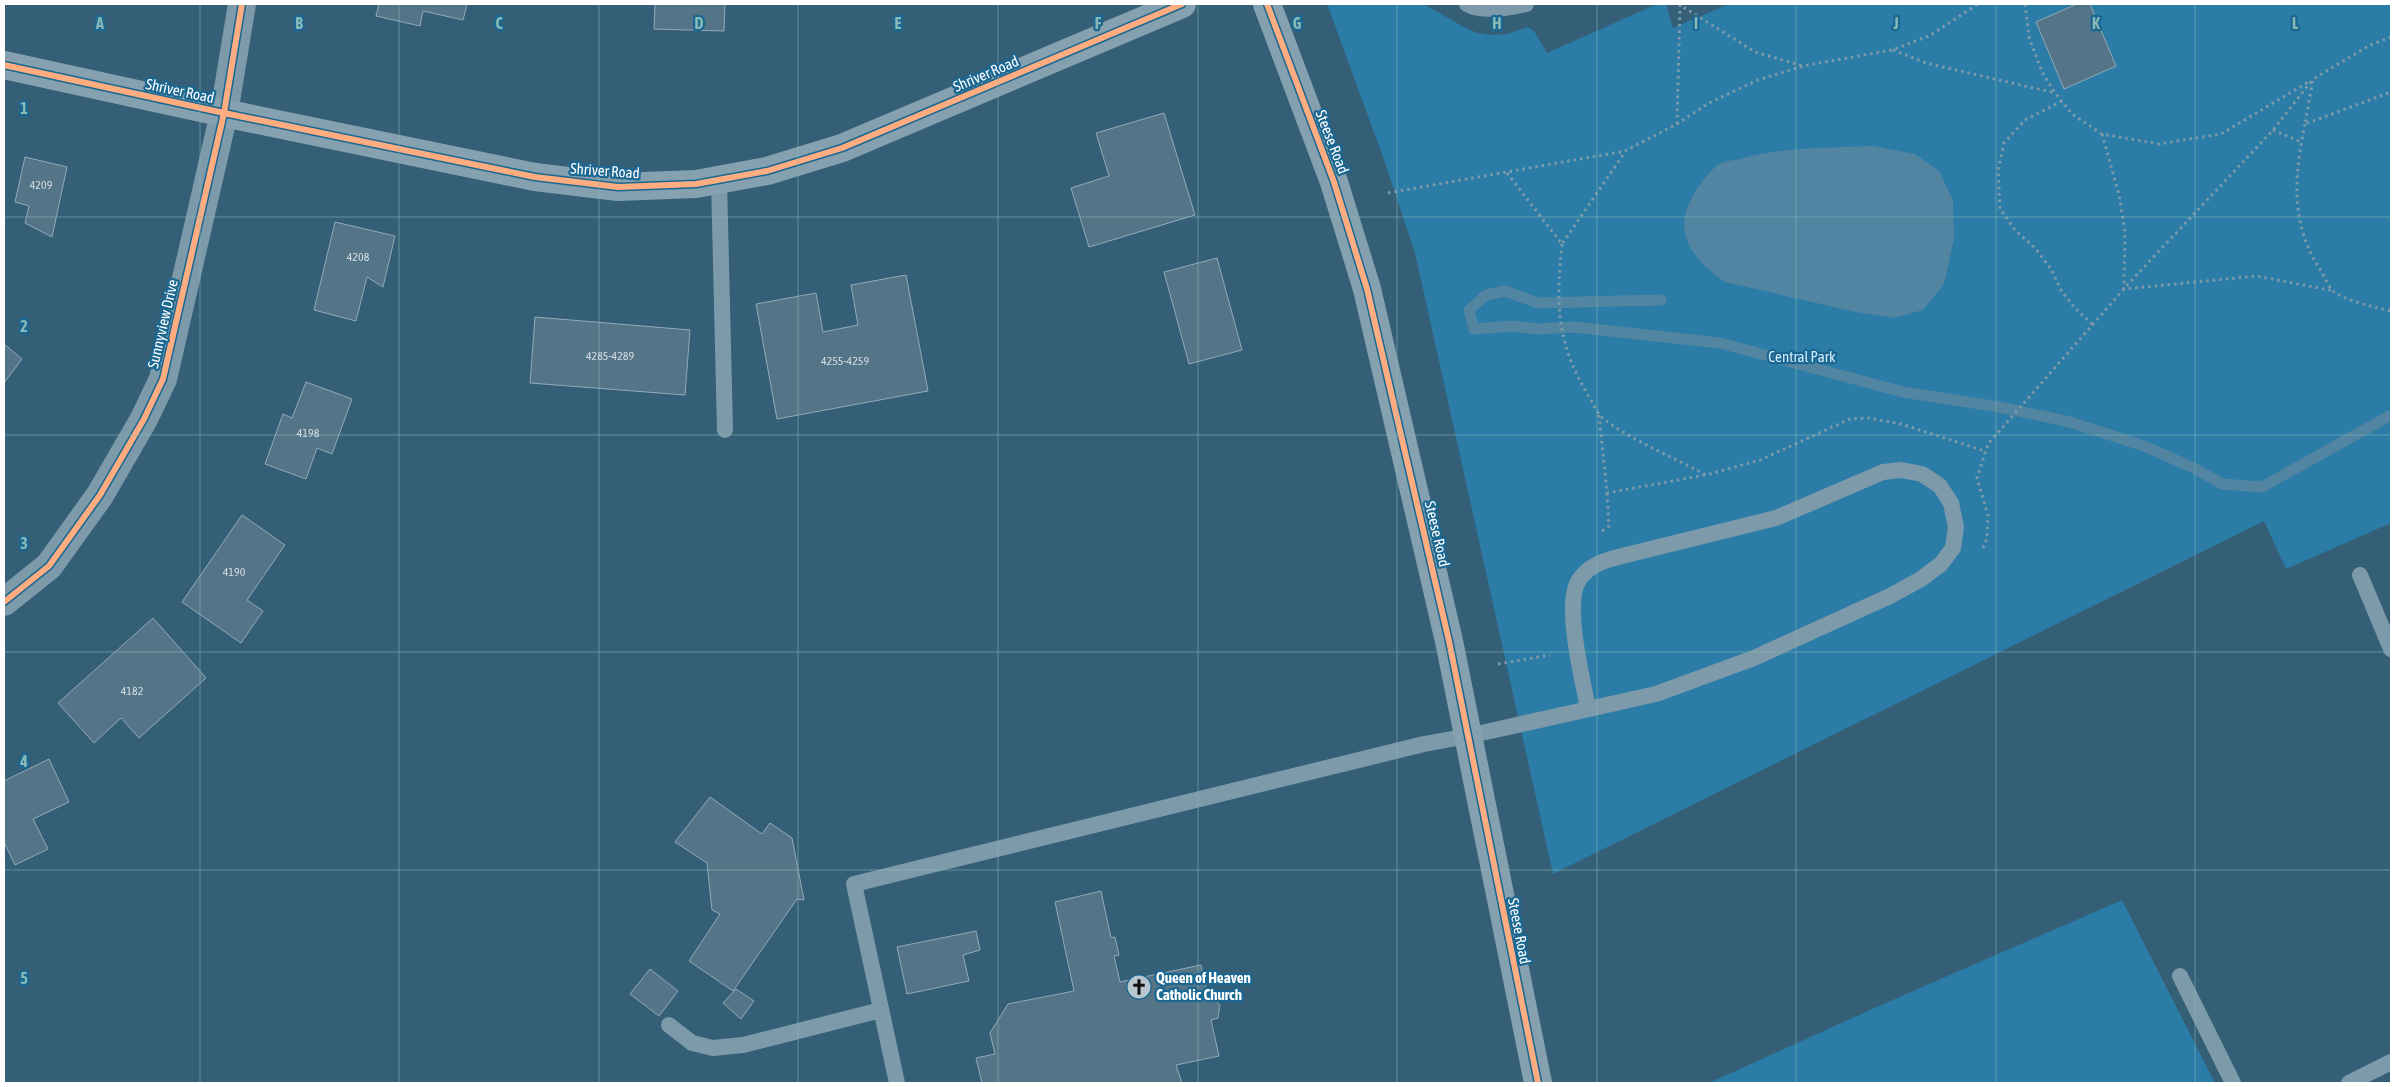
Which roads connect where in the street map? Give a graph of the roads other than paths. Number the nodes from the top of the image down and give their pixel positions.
1 (242, 4) edge
2 (1182, 4) edge
3 (1266, 4) edge
4 (1467, 4) edge
5 (1526, 4) edge
6 (4, 65) edge
7 (224, 113) junction
8 (719, 180) junction
9 (725, 430) dead end
10 (2360, 575) dead end
11 (4, 602) edge
12 (2391, 649) edge
13 (1588, 709) junction
14 (1468, 736) junction
15 (2180, 976) dead end
16 (881, 1010) junction
17 (669, 1025) dead end
18 (2391, 1062) edge
19 (897, 1083) edge
20 (1538, 1083) edge
21 (2233, 1083) edge
22 (2349, 1083) edge

1 - 7 street, Sunnyview Drive
2 - 8 street, Shriver Road
3 - 14 street, Steese Road
4 - 5 lane
6 - 7 street, Shriver Road
7 - 8 street, Shriver Road
7 - 11 street, Sunnyview Drive
8 - 9 lane
10 - 12 lane
13 - 13 lane
13 - 14 lane
14 - 16 lane
14 - 20 street, Steese Road
15 - 21 lane
16 - 17 lane
16 - 19 lane
18 - 22 lane

